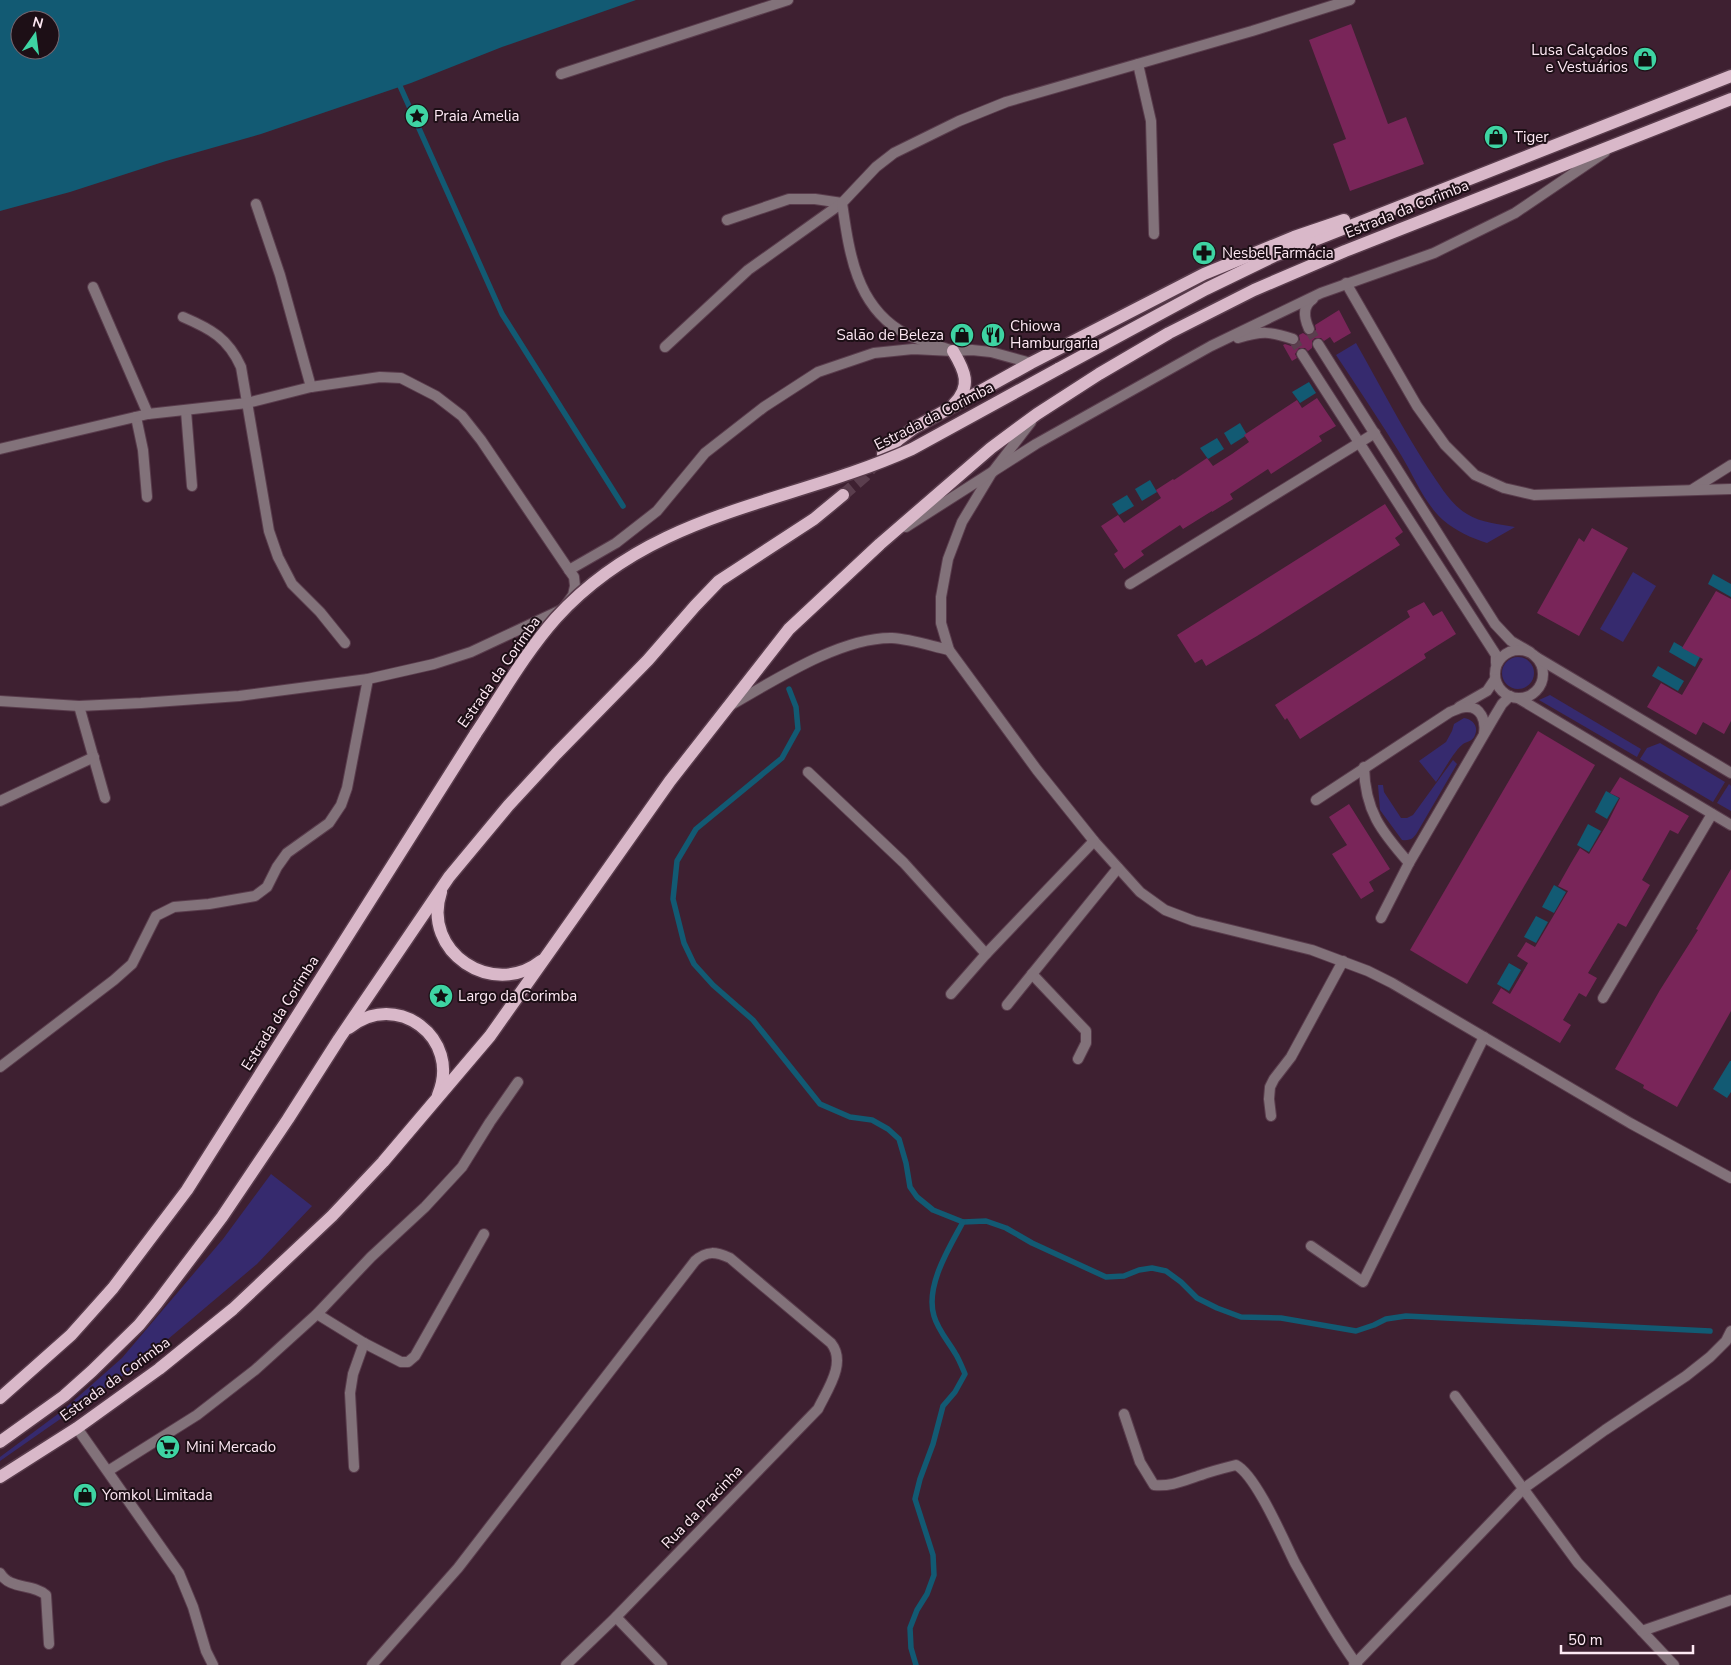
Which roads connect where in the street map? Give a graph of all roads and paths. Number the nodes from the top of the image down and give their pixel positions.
1 (788, 0) edge
2 (1350, 0) edge
3 (1138, 64) junction
4 (561, 74) dead end
5 (1731, 76) edge
6 (1731, 99) edge
7 (1617, 144) junction
8 (842, 203) junction
9 (256, 204) dead end
10 (1385, 212) junction
11 (727, 220) dead end
12 (1154, 234) dead end
13 (1346, 283) junction
14 (93, 287) dead end
15 (1321, 293) junction
16 (183, 317) dead end
17 (1309, 329) tunnel mouth
18 (1293, 339) dead end
19 (1318, 344) tunnel mouth
20 (1211, 346) junction
21 (665, 347) dead end
22 (953, 351) junction
23 (1302, 354) tunnel mouth
24 (1031, 363) junction
25 (311, 388) junction
26 (247, 403) junction
27 (186, 411) junction
28 (948, 411) junction
29 (148, 414) junction
30 (1037, 414) junction
31 (136, 417) junction
32 (1375, 433) junction
33 (1360, 444) junction
34 (0, 449) edge
35 (883, 454) tunnel mouth
36 (1731, 465) edge
37 (991, 474) junction
38 (192, 486) dead end
39 (1693, 489) junction
40 (1731, 489) edge
41 (843, 495) tunnel mouth
42 (146, 497) dead end
43 (880, 544) junction
44 (570, 570) junction
45 (1130, 584) dead end
46 (344, 642) dead end
47 (949, 650) junction
48 (1533, 654) junction
49 (1496, 663) junction
50 (1494, 678) junction
51 (368, 679) junction
52 (1514, 697) junction
53 (0, 701) edge
54 (730, 705) junction
55 (79, 706) junction
56 (1450, 712) junction
57 (1483, 737) junction
58 (94, 756) junction
59 (1364, 767) junction
60 (808, 772) dead end
61 (1731, 773) edge
62 (105, 798) dead end
63 (1316, 800) dead end
64 (0, 801) edge
65 (1712, 814) junction
66 (1731, 825) edge
67 (1094, 841) junction
68 (1409, 863) junction
69 (1118, 868) junction
70 (449, 877) junction
71 (1381, 918) dead end
72 (551, 951) junction
73 (986, 954) junction
74 (1343, 962) junction
75 (1032, 974) junction
76 (951, 994) dead end
77 (1603, 998) dead end
78 (1007, 1005) dead end
79 (1484, 1037) junction
80 (339, 1039) junction
81 (1078, 1059) dead end
82 (0, 1067) edge
83 (518, 1082) dead end
84 (432, 1106) junction
85 (1271, 1116) dead end
86 (1731, 1178) edge
87 (484, 1234) dead end
88 (1311, 1246) dead end
89 (317, 1314) junction
90 (1731, 1332) edge
91 (364, 1344) junction
92 (1455, 1396) dead end
93 (0, 1398) edge
94 (1124, 1414) dead end
95 (77, 1428) junction
96 (0, 1442) edge
97 (354, 1467) dead end
98 (108, 1471) junction
99 (0, 1477) edge
100 (1523, 1489) junction
101 (0, 1573) edge
102 (1731, 1600) edge
103 (616, 1617) junction
104 (1642, 1631) junction
105 (49, 1644) dead end
106 (213, 1665) edge
107 (372, 1665) edge
108 (566, 1665) edge
109 (662, 1665) edge
110 (1355, 1665) edge
111 (1674, 1665) edge

1 - 4 street
2 - 3 street
3 - 8 street
3 - 12 street
5 - 10 main road, Estrada da Corimba
6 - 7 main road, Estrada da Corimba
7 - 13 street
7 - 30 main road, Estrada da Corimba
8 - 11 street
8 - 21 street
8 - 22 street
9 - 25 street
10 - 24 main road, Estrada da Corimba
10 - 93 main road, Estrada da Corimba, bridge
13 - 15 street
13 - 39 street
14 - 29 street
15 - 17 street
15 - 20 street
16 - 26 street
18 - 20 street
19 - 32 street
20 - 37 street
22 - 24 street
22 - 28 main road
22 - 44 street
23 - 33 street
24 - 28 main road, Estrada da Corimba
25 - 26 street
25 - 44 street
26 - 27 street
26 - 46 street
27 - 29 street
27 - 38 street
28 - 35 main road, Estrada da Corimba
29 - 31 street
30 - 37 street
30 - 43 main road, Estrada da Corimba
31 - 34 street
31 - 42 street
32 - 33 street
32 - 48 street
33 - 45 street
33 - 49 street
36 - 39 street
37 - 43 street
37 - 47 street
39 - 40 street
41 - 70 main road, Estrada da Corimba
43 - 54 main road, Estrada da Corimba
44 - 51 street
47 - 54 street
47 - 67 street
48 - 49 street
48 - 52 street
48 - 61 street
49 - 50 street
50 - 52 street
50 - 56 street
51 - 55 street
51 - 82 street
52 - 57 street
52 - 65 street
53 - 55 street
54 - 72 main road, Estrada da Corimba
55 - 58 street
56 - 57 street
56 - 59 street
57 - 68 street
58 - 62 street
58 - 64 street
59 - 63 street
59 - 68 street
60 - 73 street
65 - 66 street
65 - 77 street
67 - 69 street
67 - 73 street
68 - 71 street
69 - 74 street
69 - 75 street
70 - 72 main road
70 - 80 main road, Estrada da Corimba
72 - 84 main road, Estrada da Corimba
73 - 76 street
74 - 79 street
74 - 85 street
75 - 78 street
75 - 81 street
79 - 86 street
79 - 88 street
80 - 84 main road
80 - 96 main road, Estrada da Corimba
83 - 89 street
84 - 95 main road, Estrada da Corimba
87 - 91 street
89 - 91 street
89 - 98 street
90 - 100 street
91 - 97 street
92 - 100 street
94 - 110 street
95 - 98 street
95 - 99 main road, Estrada da Corimba
98 - 106 street
100 - 104 street
100 - 110 street
101 - 105 street
102 - 104 street
103 - 107 street, Rua da Pracinha
103 - 108 street, Rua da Pracinha
103 - 109 street
104 - 111 street

